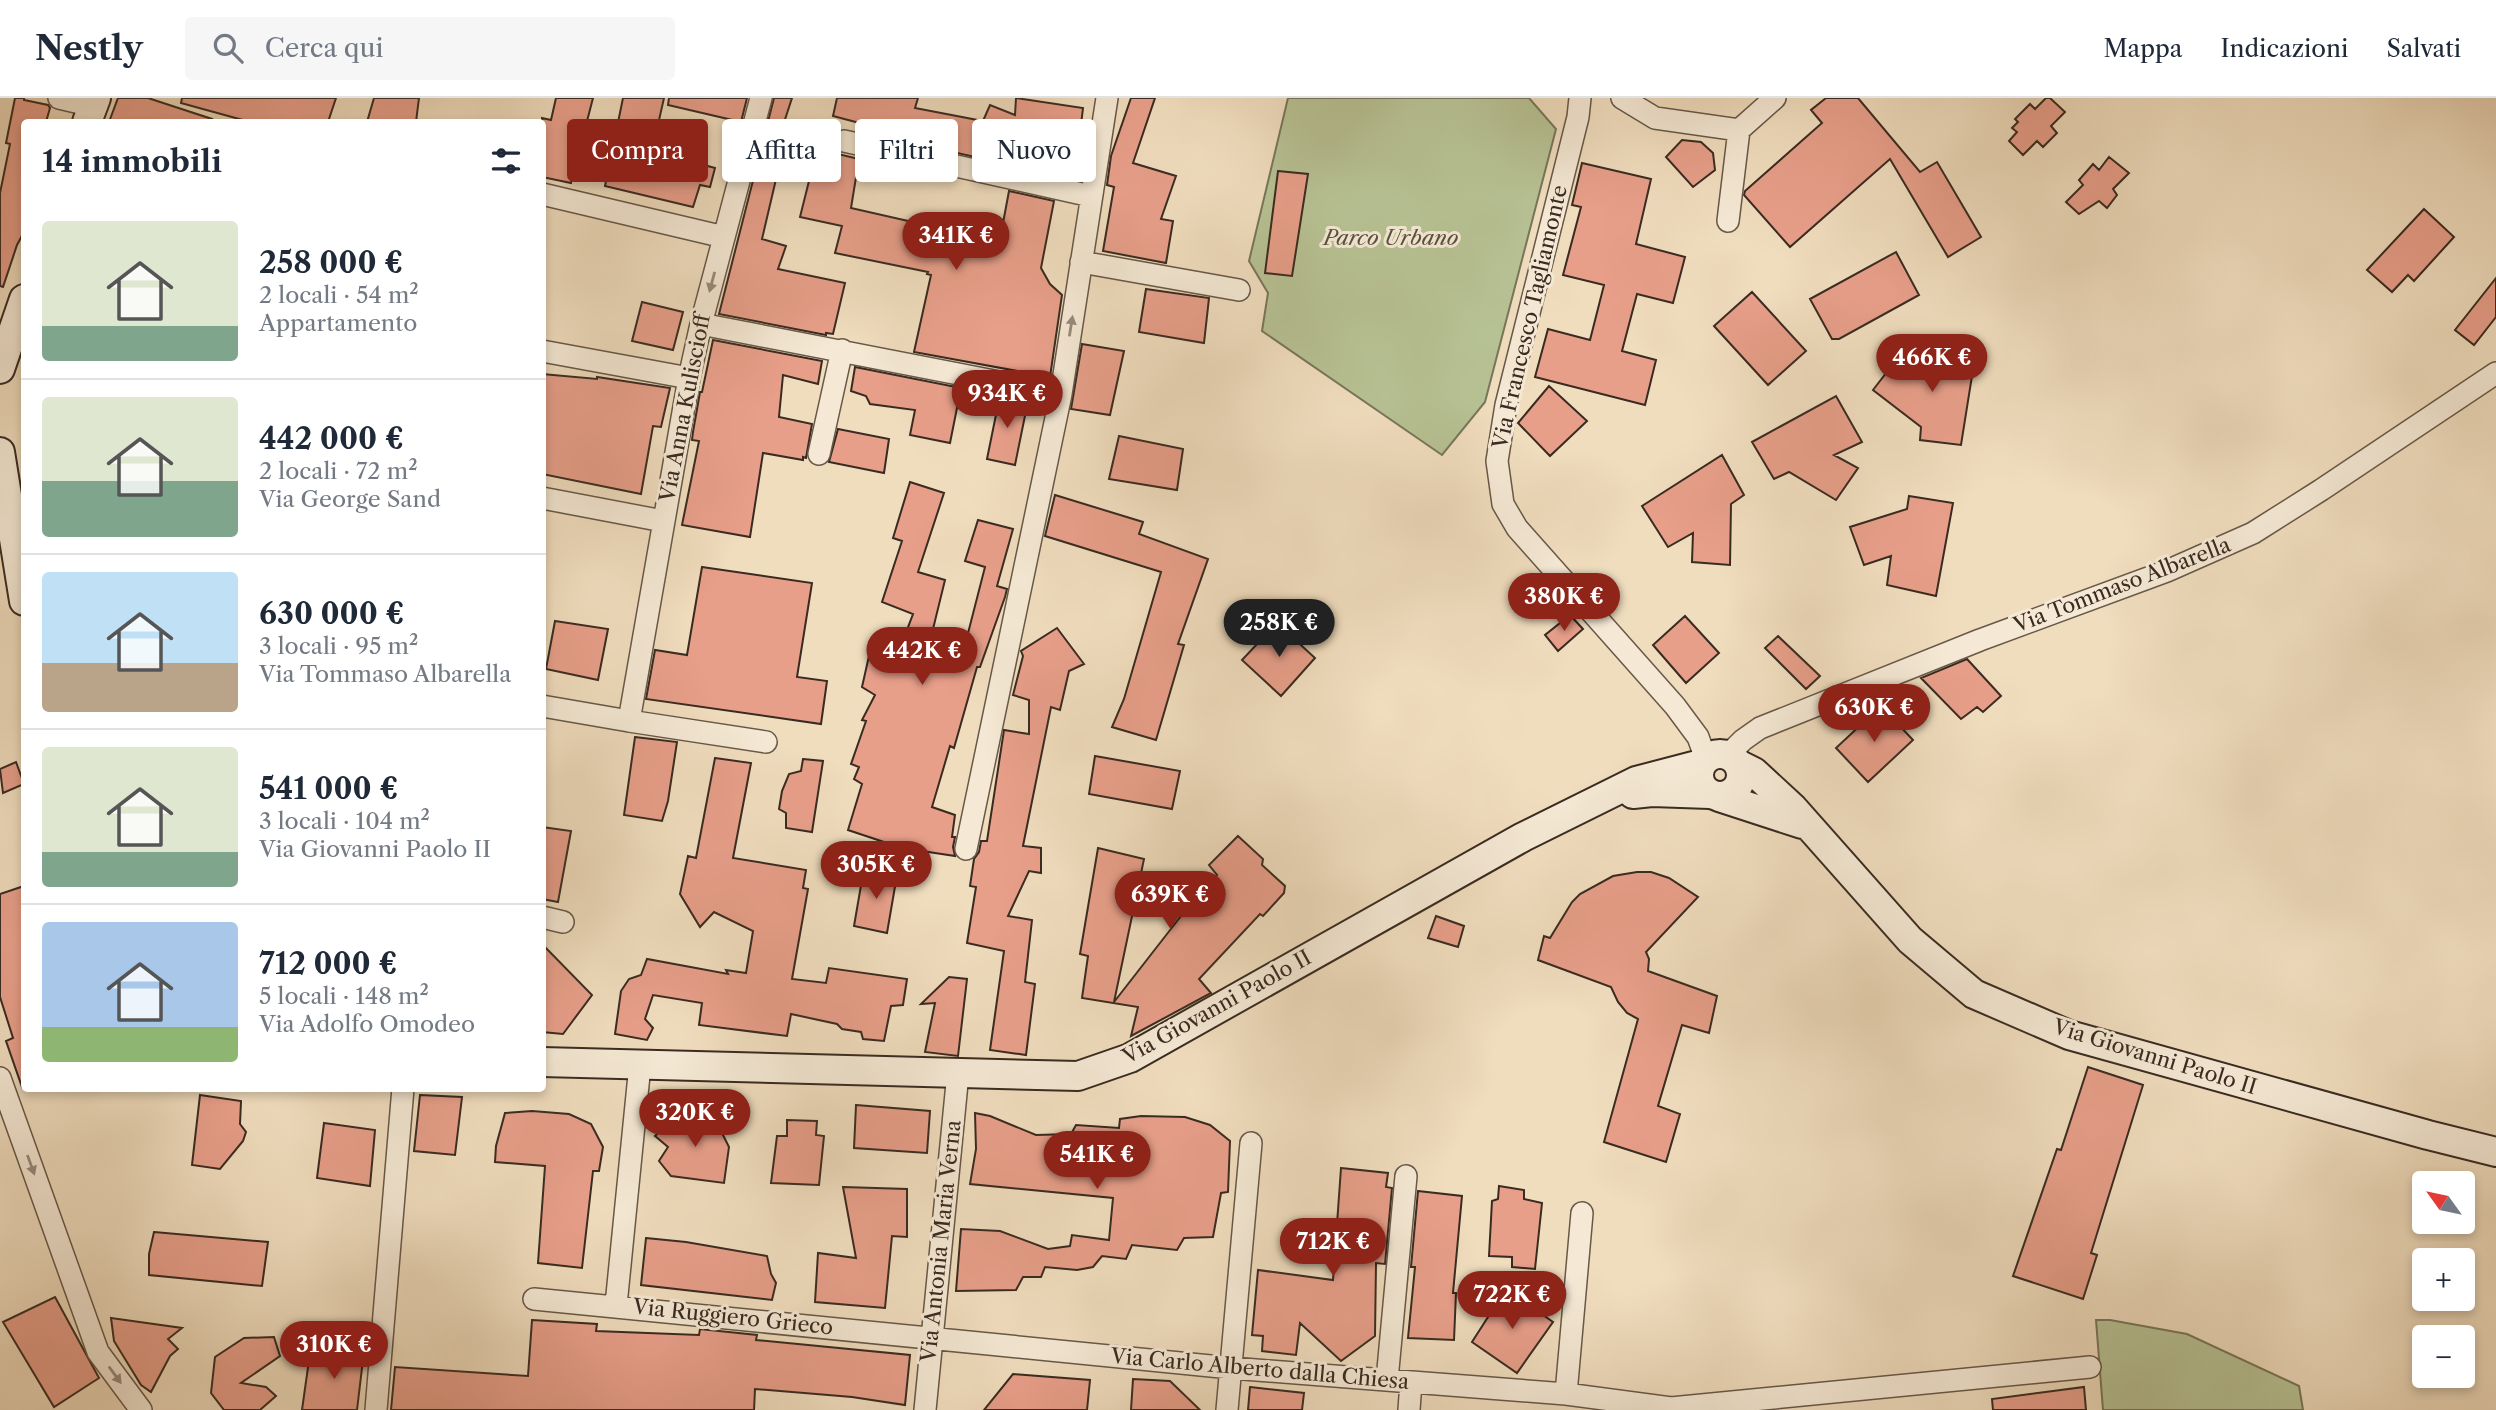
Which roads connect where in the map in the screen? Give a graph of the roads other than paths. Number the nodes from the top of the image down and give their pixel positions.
1 (59, 98) edge
2 (761, 98) edge
3 (1107, 98) edge
4 (1580, 98) edge
5 (1622, 98) edge
6 (1775, 98) edge
7 (92, 109) edge
8 (1739, 130) junction
9 (844, 141) dead end
10 (546, 195) edge
11 (1091, 195) junction
12 (1728, 221) dead end
13 (724, 237) junction
14 (1081, 261) junction
15 (1239, 290) dead end
16 (21, 308) edge
17 (701, 324) junction
18 (842, 350) junction
19 (546, 352) edge
20 (0, 369) edge
21 (2496, 373) edge
22 (689, 378) junction
23 (1061, 394) junction
24 (0, 452) edge
25 (819, 454) dead end
26 (546, 499) edge
27 (663, 521) junction
28 (21, 582) edge
29 (546, 707) edge
30 (629, 722) junction
31 (766, 742) dead end
32 (1718, 761) junction
33 (1714, 796) junction
34 (1603, 797) junction
35 (1813, 832) junction
36 (966, 849) dead end
37 (546, 1062) edge
38 (640, 1065) junction
39 (958, 1073) junction
40 (0, 1078) edge
41 (403, 1092) edge
42 (1251, 1143) dead end
43 (2491, 1152) edge
44 (1406, 1176) dead end
45 (1582, 1213) dead end
46 (534, 1299) dead end
47 (616, 1306) junction
48 (931, 1338) junction
49 (2090, 1367) dead end
50 (1231, 1368) junction
51 (1387, 1380) junction
52 (1411, 1382) junction
53 (1566, 1394) junction
54 (141, 1410) edge
55 (376, 1410) edge
56 (925, 1410) edge
57 (1227, 1410) edge
58 (1409, 1410) edge

1 - 7 street
2 - 13 street, Via Anna Kuliscioff
3 - 11 street
4 - 32 street, Via Francesco Tagliamonte
5 - 8 street
6 - 8 street
8 - 12 street
9 - 11 street
10 - 13 street
11 - 14 street
13 -> 17 street, Via Anna Kuliscioff
14 - 15 street
23 -> 14 street
16 - 20 street
17 - 18 street
17 - 22 street, Via Anna Kuliscioff
18 - 23 street
18 - 25 street
19 - 22 street
21 - 32 street, Via Tommaso Albarella
22 - 27 street, Via Anna Kuliscioff
23 - 36 street
24 - 28 street
26 - 27 street
27 - 30 street, Via Anna Kuliscioff
29 - 30 street
30 - 31 street
32 - 33 street
32 - 33 street
32 - 34 street, Via Giovanni Paolo II
32 - 35 street, Via Giovanni Paolo II
33 - 34 street, Via Giovanni Paolo II
33 - 35 street, Via Giovanni Paolo II
34 - 39 street, Via Giovanni Paolo II
35 - 43 street, Via Giovanni Paolo II
37 - 38 street, Via Giovanni Paolo II
38 - 39 street, Via Giovanni Paolo II
38 - 47 street
39 - 48 street, Via Antonia Maria Verna
40 -> 54 street
41 - 55 street
42 - 50 street
44 - 51 street
45 - 53 street
46 - 47 street, Via Ruggiero Grieco
47 - 48 street, Via Ruggiero Grieco
48 - 50 street, Via Carlo Alberto dalla Chiesa
48 - 56 street, Via Antonia Maria Verna
49 - 53 street, Via Carlo Alberto dalla Chiesa
50 - 51 street, Via Carlo Alberto dalla Chiesa
50 - 57 street
51 - 52 street, Via Carlo Alberto dalla Chiesa
52 - 53 street, Via Carlo Alberto dalla Chiesa
52 - 58 street

